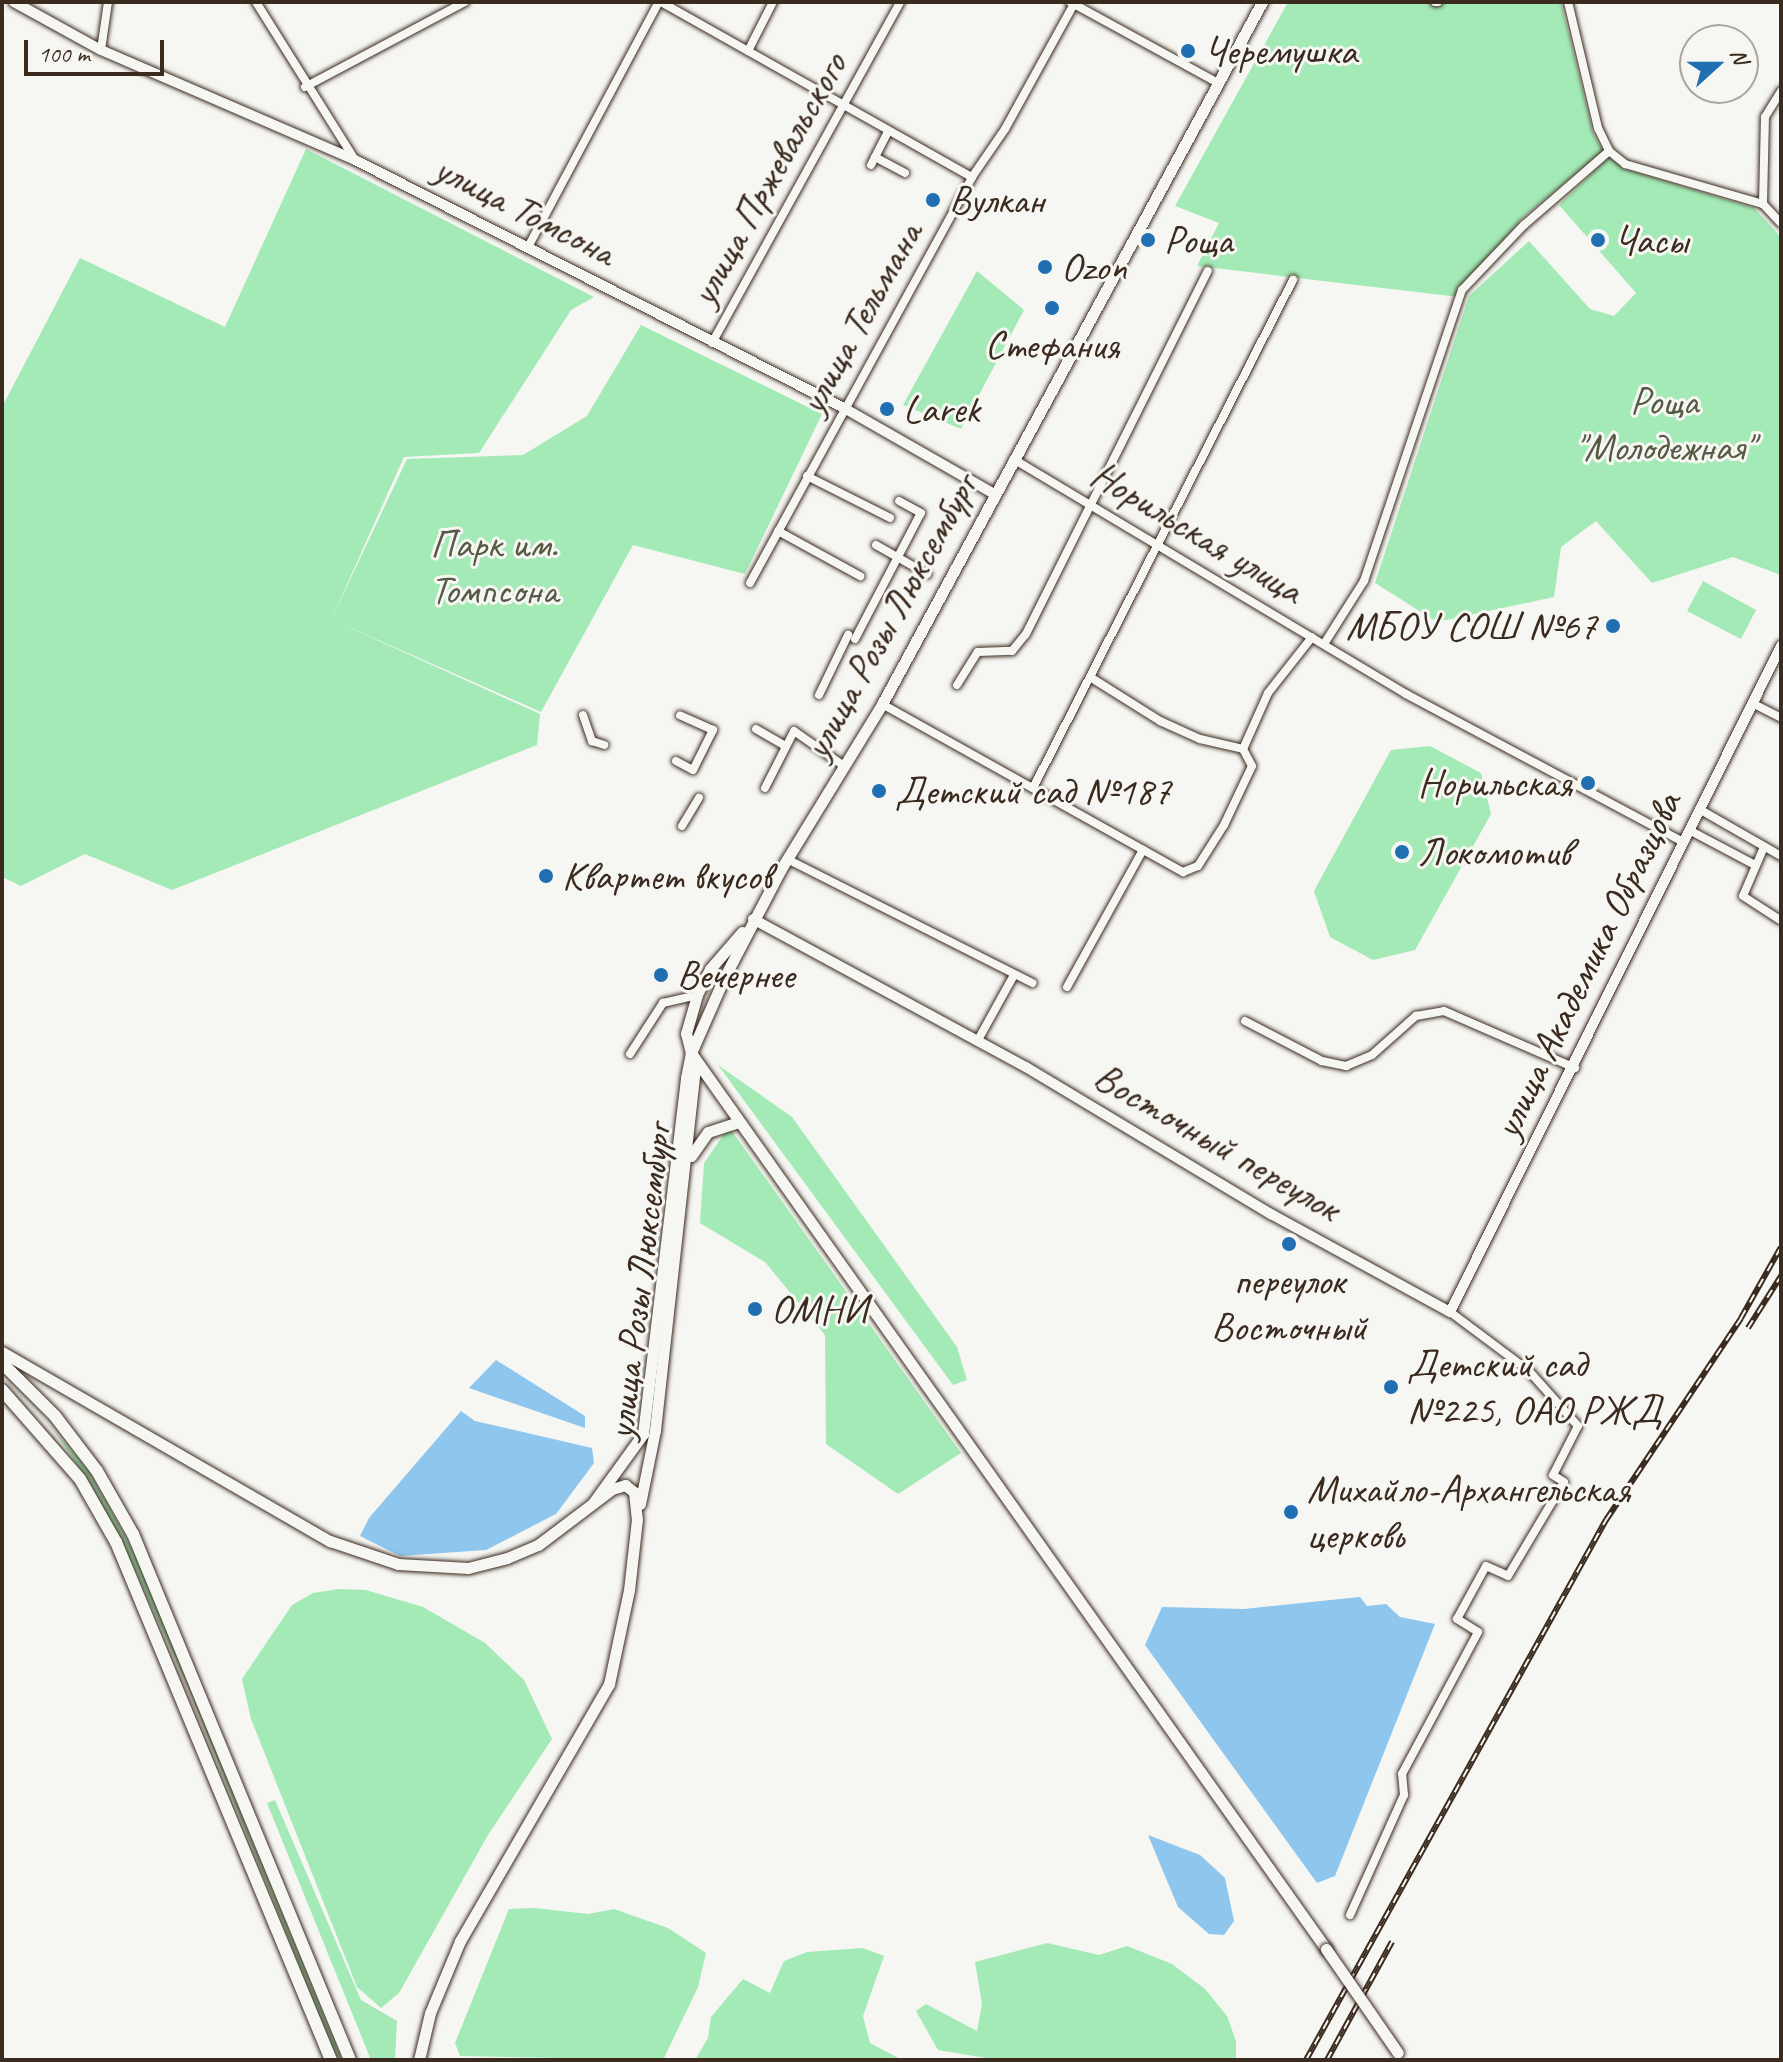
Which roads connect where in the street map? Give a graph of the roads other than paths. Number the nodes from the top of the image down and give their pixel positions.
1 (14, 2) edge
2 (108, 2) edge
3 (256, 2) edge
4 (465, 2) edge
5 (660, 2) edge
6 (773, 2) edge
7 (900, 2) edge
8 (1262, 2) edge
9 (1568, 2) edge
10 (1073, 3) edge
11 (101, 50) junction
12 (748, 51) junction
13 (1218, 83) junction
14 (305, 87) junction
15 (1781, 91) edge
16 (841, 104) junction
17 (888, 131) junction
18 (1609, 151) junction
19 (355, 160) junction
20 (905, 173) dead end
21 (972, 177) junction
22 (1763, 204) junction
23 (1781, 223) edge
24 (528, 247) junction
25 (1208, 271) dead end
26 (1293, 280) dead end
27 (712, 343) junction
28 (844, 408) junction
29 (1015, 460) junction
30 (807, 476) junction
31 (996, 495) junction
32 (899, 501) dead end
33 (1091, 503) junction
34 (890, 518) dead end
35 (778, 531) junction
36 (876, 545) dead end
37 (1160, 545) junction
38 (898, 557) junction
39 (927, 574) dead end
40 (860, 576) dead end
41 (750, 583) dead end
42 (1312, 637) junction
43 (1324, 644) junction
44 (1781, 646) edge
45 (1090, 677) junction
46 (957, 685) dead end
47 (819, 695) dead end
48 (1752, 703) junction
49 (882, 704) junction
50 (583, 715) dead end
51 (680, 715) dead end
52 (1781, 718) edge
53 (756, 729) dead end
54 (604, 745) dead end
55 (786, 746) junction
56 (1243, 749) junction
57 (676, 761) dead end
58 (844, 766) junction
59 (765, 788) dead end
60 (1033, 788) junction
61 (699, 798) dead end
62 (1699, 809) junction
63 (682, 826) dead end
64 (1689, 830) junction
65 (1683, 842) junction
66 (1764, 847) junction
67 (1143, 850) junction
68 (1781, 856) edge
69 (787, 859) junction
70 (1755, 865) junction
71 (753, 919) junction
72 (1780, 920) edge
73 (1014, 975) junction
74 (1032, 983) dead end
75 (1067, 987) dead end
76 (697, 995) junction
77 (1245, 1021) dead end
78 (978, 1040) junction
79 (691, 1053) junction
80 (630, 1054) dead end
81 (1575, 1068) junction
82 (739, 1122) junction
83 (688, 1161) junction
84 (664, 1231) junction
85 (678, 1233) junction
86 (1450, 1312) junction
87 (2, 1352) edge
88 (2, 1363) edge
89 (655, 1389) junction
90 (2, 1390) edge
91 (593, 1503) junction
92 (637, 1519) junction
93 (1350, 1915) dead end
94 (1400, 2057) edge
95 (331, 2060) edge
96 (350, 2060) edge
97 (419, 2060) edge

1 - 11 street, улица Томсона
2 - 11 street
3 - 14 street
4 - 14 street
5 - 12 street
5 - 24 street
6 - 12 street
7 - 16 street, улица Пржевальского
8 - 13 main road, улица Розы Люксембург
9 - 18 street
10 - 13 street
10 - 21 street, улица Тельмана
11 - 19 street, улица Томсона
12 - 16 street
13 - 29 main road, улица Розы Люксембург
14 - 19 street
15 - 22 street
16 - 17 street
16 - 27 street, улица Пржевальского
17 - 20 street
17 - 21 street
18 - 22 street
18 - 43 street
19 - 24 street, улица Томсона
21 - 28 street, улица Тельмана
22 - 23 street
24 - 27 street, улица Томсона
25 - 33 street
26 - 37 street
27 - 28 street, улица Томсона
28 - 30 street, улица Тельмана
28 - 31 street, улица Томсона
29 - 31 main road, улица Розы Люксембург
29 - 33 street, Норильская улица
30 - 34 street
30 - 35 street, улица Тельмана
31 - 49 main road, улица Розы Люксембург
32 - 38 street
33 - 37 street, Норильская улица
33 - 46 street
35 - 40 street
35 - 41 street, улица Тельмана
36 - 38 street
37 - 42 street, Норильская улица
37 - 45 street
38 - 39 street
38 - 47 street
42 - 43 street, Норильская улица
42 - 56 street
43 - 65 street, Норильская улица
44 - 48 street, улица Академика Образцова
45 - 56 street
45 - 60 street
48 - 52 street
48 - 62 street, улица Академика Образцова
49 - 58 main road, улица Розы Люксембург
49 - 60 street
50 - 54 street
51 - 57 street
53 - 55 street
55 - 58 street
55 - 59 street
56 - 67 street
58 - 69 main road, улица Розы Люксембург
60 - 67 street
61 - 63 street
62 - 64 street, улица Академика Образцова
62 - 66 street
64 - 65 street, улица Академика Образцова
64 - 70 street
65 - 81 street, улица Академика Образцова
66 - 68 street
66 - 70 street
67 - 75 street
69 - 71 main road, улица Розы Люксембург
69 - 73 street
70 - 72 street
71 - 76 main road
71 - 78 street, Восточный переулок
71 - 79 main road, улица Розы Люксембург
73 - 74 street
73 - 78 street
76 - 79 main road
76 - 80 street
77 - 81 street
78 - 86 street, Восточный переулок
79 - 82 main road
79 - 83 main road, улица Розы Люксембург
79 - 84 main road, улица Розы Люксембург
81 - 86 street, улица Академика Образцова
82 - 83 main road
82 - 94 main road, bridge
83 - 85 main road, улица Розы Люксембург
84 - 85 main road
84 - 89 main road, улица Розы Люксембург
85 - 89 main road, улица Розы Люксембург
86 - 93 street, Восточный переулок
87 - 91 main road
88 - 96 main road
89 - 91 main road, улица Розы Люксембург
89 - 92 main road, улица Розы Люксембург
90 - 95 main road
91 - 92 main road
92 - 97 main road, улица Розы Люксембург

